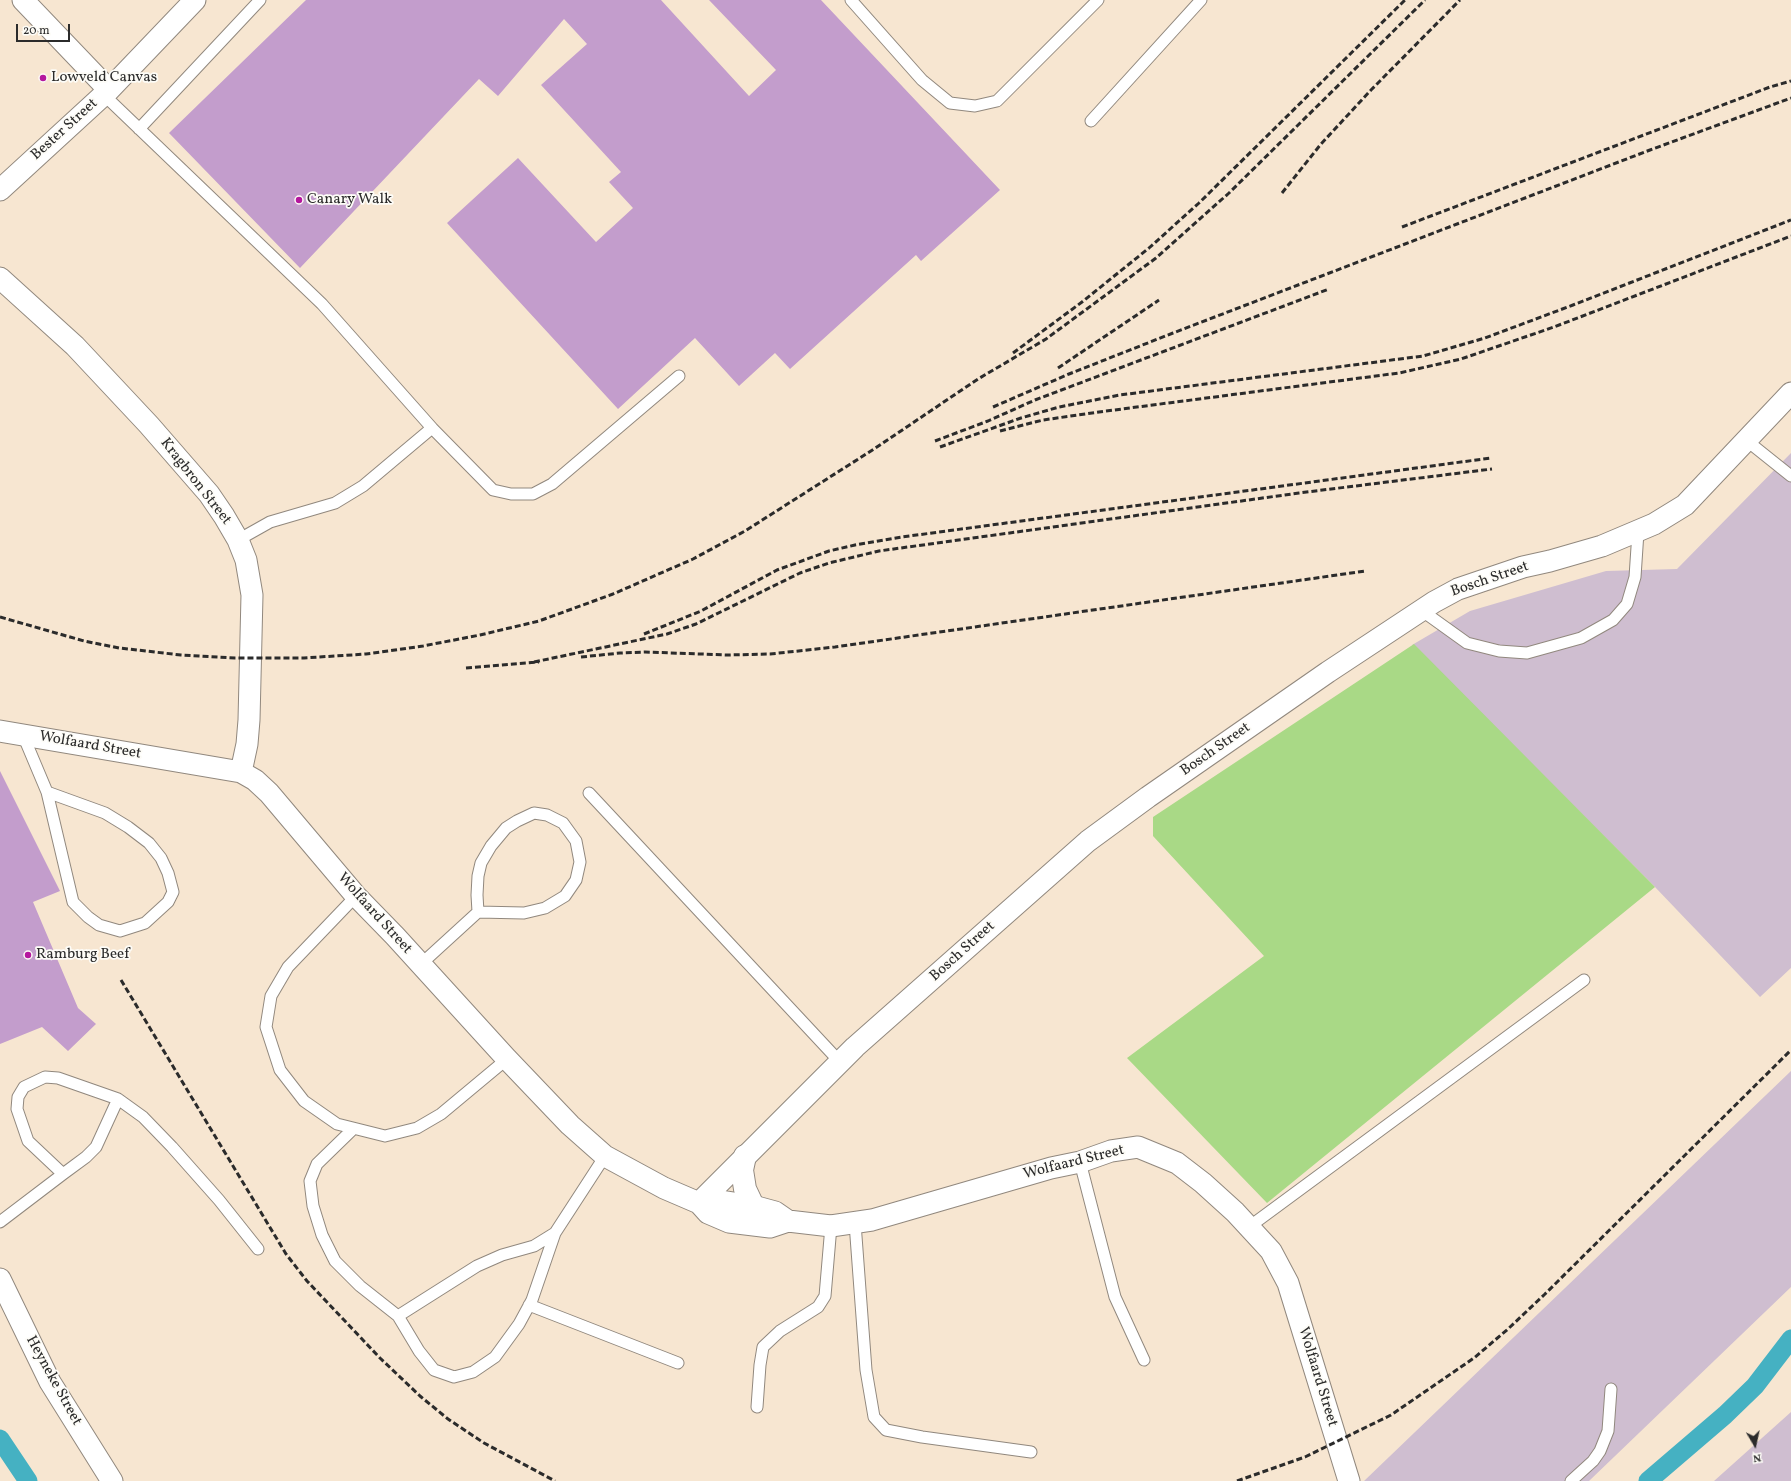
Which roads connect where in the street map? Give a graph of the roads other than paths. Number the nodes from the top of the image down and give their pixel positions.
1 (23, 0) edge
2 (195, 0) edge
3 (260, 0) edge
4 (850, 0) edge
5 (1098, 0) edge
6 (1201, 0) edge
7 (106, 92) junction
8 (1091, 121) dead end
9 (139, 129) junction
10 (0, 190) edge
11 (0, 278) edge
12 (680, 376) dead end
13 (1791, 393) edge
14 (432, 428) junction
15 (1746, 440) junction
16 (1791, 476) edge
17 (1638, 532) junction
18 (238, 540) junction
19 (1421, 610) junction
20 (0, 731) edge
21 (23, 735) junction
22 (241, 772) junction
23 (47, 792) junction
24 (590, 793) dead end
25 (356, 896) junction
26 (478, 912) junction
27 (420, 965) junction
28 (1584, 980) dead end
29 (507, 1059) junction
30 (840, 1062) junction
31 (118, 1099) junction
32 (353, 1129) junction
33 (605, 1156) junction
34 (745, 1156) junction
35 (1080, 1162) junction
36 (63, 1174) junction
37 (699, 1203) junction
38 (753, 1206) junction
39 (788, 1221) junction
40 (0, 1222) edge
41 (855, 1223) junction
42 (831, 1226) junction
43 (1249, 1227) junction
44 (555, 1233) junction
45 (258, 1249) dead end
46 (0, 1279) edge
47 (529, 1305) junction
48 (398, 1316) junction
49 (1144, 1360) dead end
50 (678, 1363) dead end
51 (1612, 1389) dead end
52 (757, 1407) dead end
53 (1031, 1452) dead end
54 (112, 1481) edge
55 (1349, 1481) edge
56 (1571, 1481) edge

1 - 7 street
2 - 7 street, Bester Street
3 - 9 lane
4 - 5 lane
6 - 8 lane
7 - 9 lane
7 - 10 street, Bester Street
9 - 14 lane
11 - 18 street, Kragbron Street
12 - 14 lane
13 - 15 street, Bosch Street
14 - 18 lane
15 - 16 lane
15 - 17 street, Bosch Street
17 - 19 street, Bosch Street
17 - 19 lane
18 - 22 street, Kragbron Street
19 - 30 street, Bosch Street
20 - 21 street, Wolfaard Street
21 - 22 street, Wolfaard Street
21 - 23 lane
22 - 25 street, Wolfaard Street
23 - 23 lane
24 - 30 lane
25 - 27 street, Wolfaard Street
25 - 32 lane
26 - 26 lane
26 - 27 lane
27 - 29 street, Wolfaard Street
28 - 43 lane
29 - 32 lane
29 - 33 street, Wolfaard Street
30 - 34 street, Bosch Street
31 - 36 lane
31 - 36 lane
31 - 45 lane
32 - 48 lane
33 - 37 street, Wolfaard Street
33 - 44 lane
34 - 37 street, Bosch Street
34 - 38 street
35 - 41 street, Wolfaard Street
35 - 43 street, Wolfaard Street
35 - 49 lane
36 - 40 lane
37 - 38 street, Wolfaard Street
37 - 39 street, Wolfaard Street
38 - 39 street, Wolfaard Street
39 - 42 street, Wolfaard Street
41 - 42 street, Wolfaard Street
41 - 53 lane
42 - 52 lane
43 - 55 street, Wolfaard Street
44 - 47 lane
44 - 48 lane
46 - 54 street, Heyneke Street
47 - 48 lane
47 - 50 lane
51 - 56 lane

